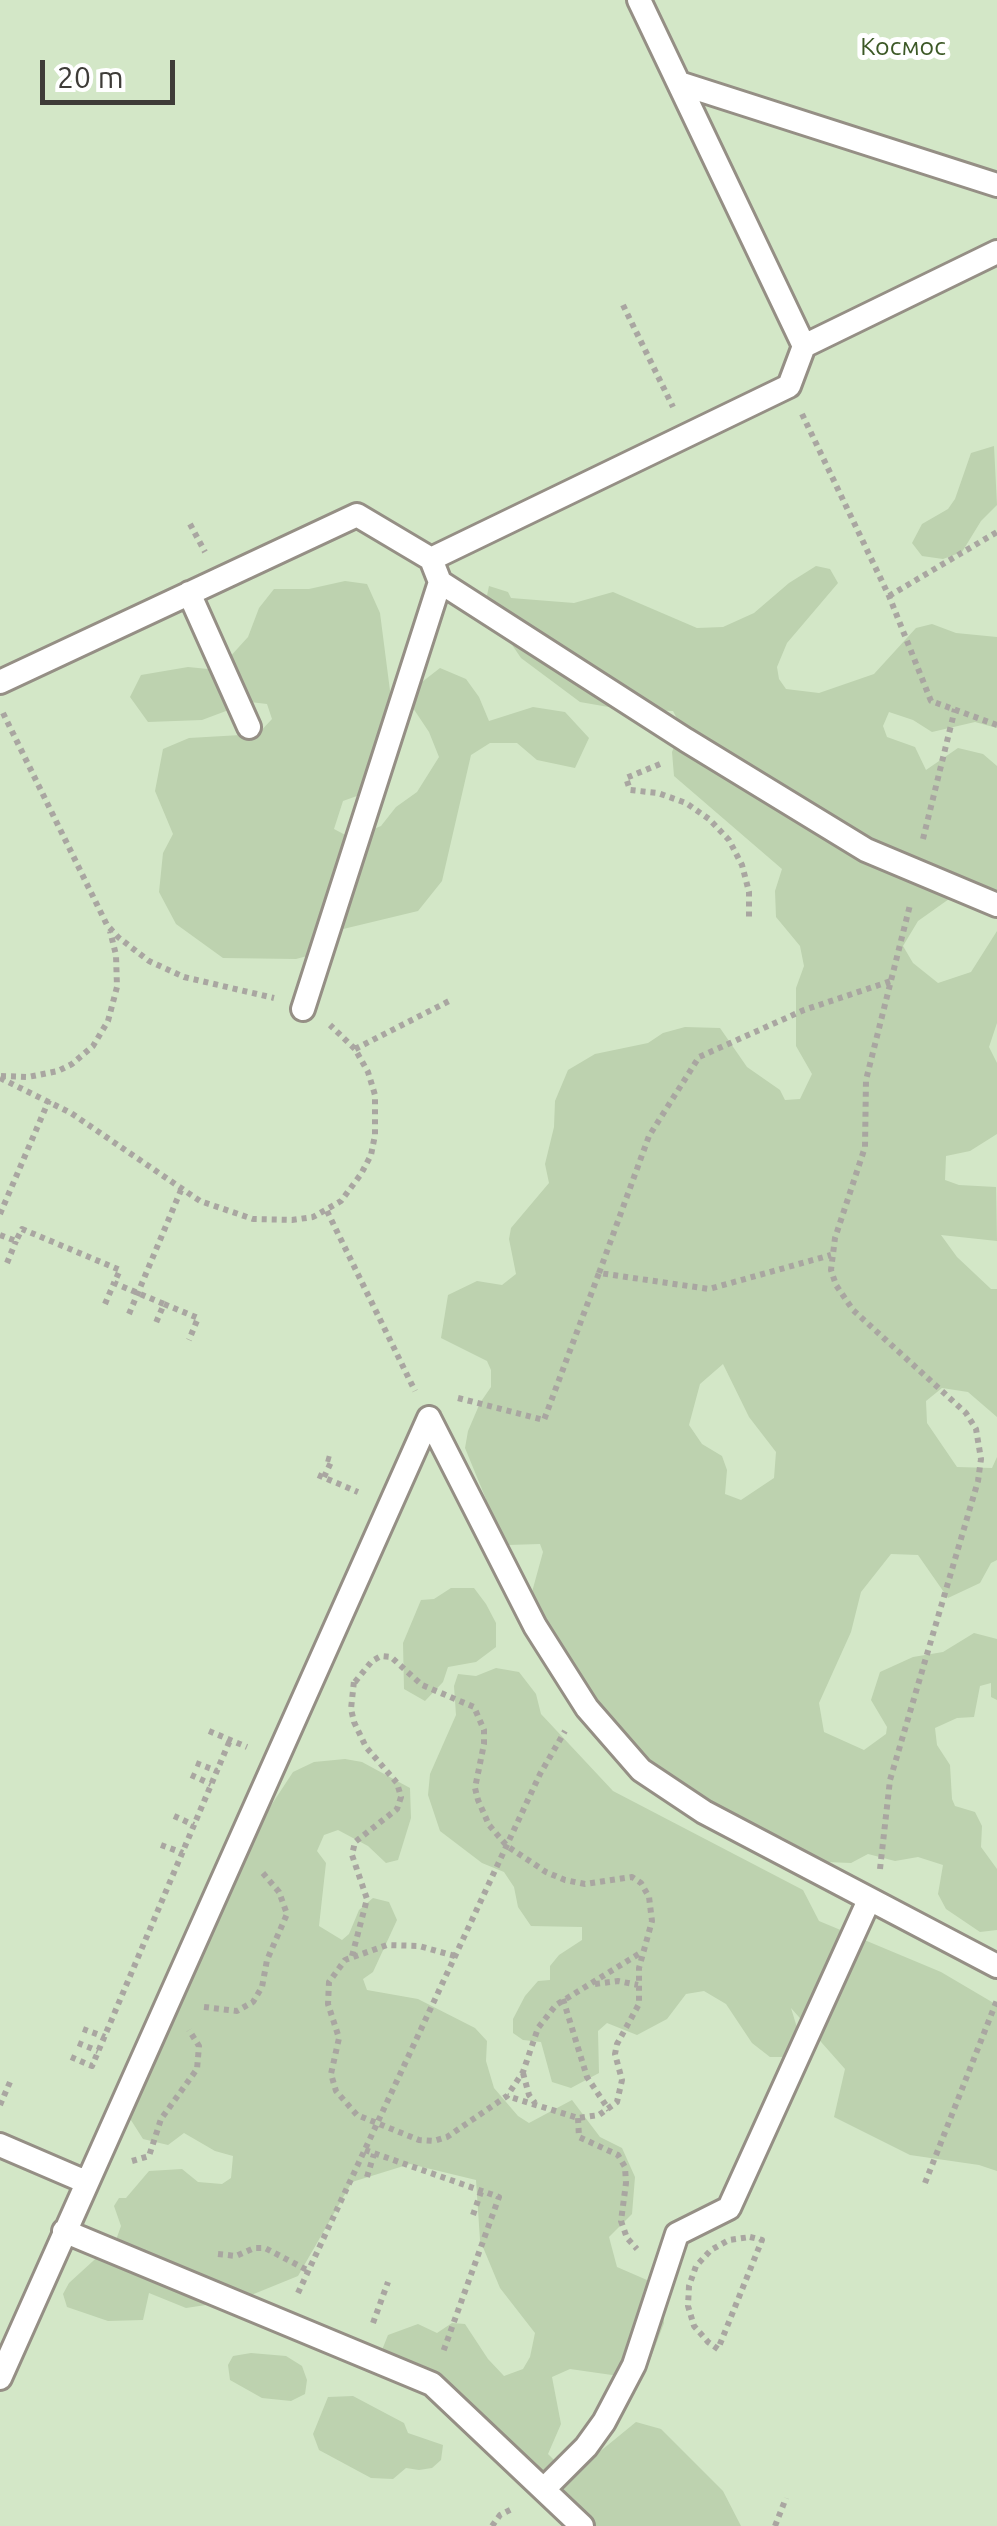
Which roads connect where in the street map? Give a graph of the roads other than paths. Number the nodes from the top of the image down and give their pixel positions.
1 (639, 0) edge
2 (679, 83) junction
3 (997, 186) edge
4 (997, 252) edge
5 (804, 346) junction
6 (431, 559) junction
7 (440, 582) junction
8 (189, 594) junction
9 (0, 682) edge
10 (249, 727) dead end
11 (997, 905) edge
12 (303, 1009) road end
13 (869, 1900) junction
14 (997, 1966) edge
15 (0, 2145) edge
16 (86, 2182) junction
17 (64, 2231) junction
18 (0, 2378) edge
19 (544, 2489) junction
20 (582, 2526) edge

1 - 2 lane
2 - 3 lane
2 - 5 lane
4 - 5 lane
5 - 6 lane
6 - 7 lane
6 - 8 lane
7 - 11 lane
7 - 12 lane
8 - 9 lane
8 - 10 lane
13 - 14 lane
13 - 16 lane
13 - 19 lane
15 - 16 lane
16 - 17 lane
17 - 18 lane
17 - 19 lane
19 - 20 lane

